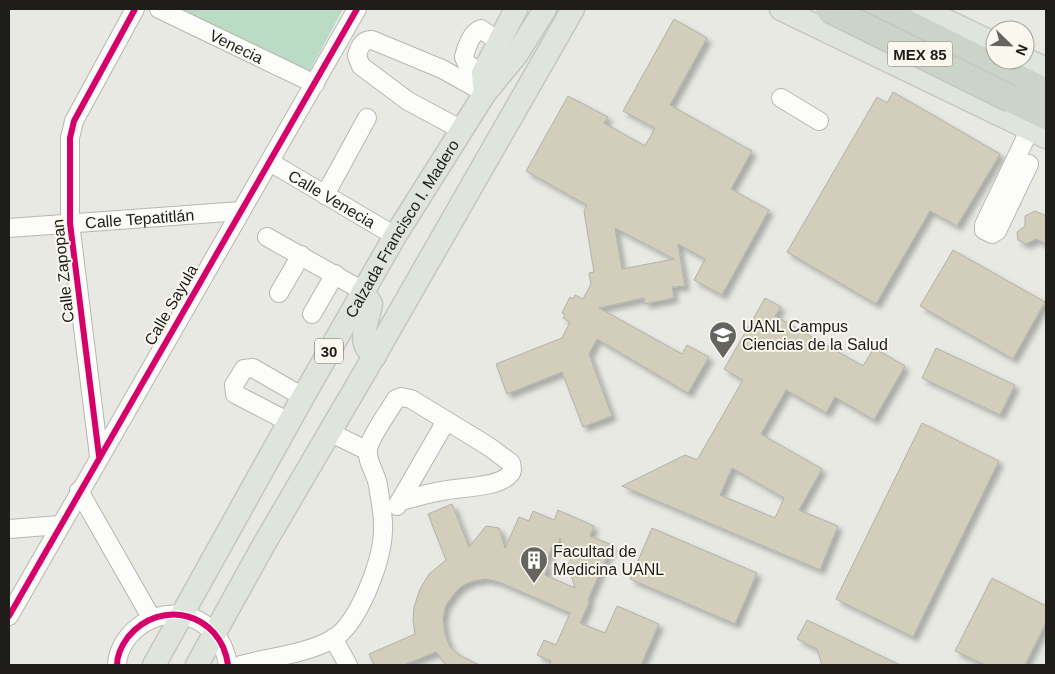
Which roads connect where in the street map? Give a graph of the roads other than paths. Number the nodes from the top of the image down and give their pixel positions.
1 (135, 9) edge
2 (159, 9) edge
3 (357, 9) edge
4 (516, 9) edge
5 (532, 9) edge
6 (545, 9) edge
7 (572, 9) edge
8 (580, 9) edge
9 (780, 9) edge
10 (830, 9) edge
11 (844, 9) edge
12 (878, 9) edge
13 (922, 9) edge
14 (561, 28) junction
15 (985, 39) edge
16 (508, 48) junction
17 (854, 48) junction
18 (1046, 69) edge
19 (1019, 79) edge
20 (484, 83) junction
21 (315, 84) junction
22 (1046, 92) edge
23 (781, 98) dead end
24 (367, 118) dead end
25 (819, 120) dead end
26 (1041, 128) edge
27 (462, 130) junction
28 (493, 148) junction
29 (270, 162) junction
30 (1030, 164) dead end
31 (325, 195) junction
32 (241, 211) junction
33 (70, 223) junction
34 (9, 228) edge
35 (395, 236) junction
36 (267, 237) dead end
37 (301, 255) junction
38 (335, 274) junction
39 (363, 291) junction
40 (279, 293) dead end
41 (312, 314) dead end
42 (375, 356) junction
43 (303, 397) junction
44 (446, 420) junction
45 (288, 422) junction
46 (329, 432) junction
47 (368, 451) junction
48 (99, 456) junction
49 (79, 492) junction
50 (400, 501) junction
51 (60, 526) junction
52 (9, 529) edge
53 (383, 530) junction
54 (181, 615) junction
55 (9, 616) edge
56 (152, 618) junction
57 (214, 633) junction
58 (333, 638) junction
59 (278, 662) edge
60 (117, 665) edge
61 (154, 665) edge
62 (197, 665) edge
63 (228, 665) edge
64 (241, 665) edge
65 (348, 665) edge

1 - 33 street, Calle Zapopan
2 - 21 street, Venecia
3 - 21 street, Calle Sayula
4 - 16 main road
5 - 16 main road
6 - 16 main road
7 - 14 main road, 30
8 - 14 main road
9 - 17 main road
10 - 19 highway, MEX 85, bridge
11 - 17 main road
12 - 19 highway, MEX 85
13 - 15 main road
14 - 28 main road, 30
16 - 20 main road, Calzada Francisco I. Madero
16 - 28 main road
17 - 26 main road
18 - 19 main road
19 - 22 highway, MEX 85
19 - 26 highway, MEX 85
20 - 27 main road, Calzada Francisco I. Madero / 30
20 - 27 street
21 - 29 street, Calle Sayula
23 - 25 street
24 - 31 street
26 - 30 street
27 - 35 main road, Calzada Francisco I. Madero / 30
28 - 42 main road, 30
29 - 31 street, Calle Venecia
29 - 32 street, Calle Sayula
31 - 35 street, Calle Venecia
32 - 33 street, Calle Tepatitlán
32 - 48 street, Calle Sayula
33 - 34 street, Calle Tepatitlán
33 - 48 street, Calle Zapopan
35 - 39 main road, Calzada Francisco I. Madero / 30
36 - 37 street
37 - 38 street
37 - 40 street
38 - 39 street
38 - 41 street
39 - 42 main road
39 - 43 main road, Calzada Francisco I. Madero / 30
42 - 46 main road, 30
43 - 45 main road, Calzada Francisco I. Madero / 30
43 - 45 street
44 - 47 street
44 - 50 street
44 - 50 street
45 - 54 main road, Calzada Francisco I. Madero / 30
46 - 47 street
46 - 57 main road, 30
47 - 53 street
48 - 49 street, Calle Sayula
49 - 51 street, Calle Sayula
49 - 56 street
50 - 53 street
51 - 52 street
51 - 55 street, Calle Sayula
53 - 58 street
54 - 56 street
54 - 57 street
54 - 61 main road, Calzada Francisco I. Madero / 30
56 - 60 street
57 - 62 main road, 30
57 - 63 street
58 - 59 street
58 - 65 street
59 - 64 street

